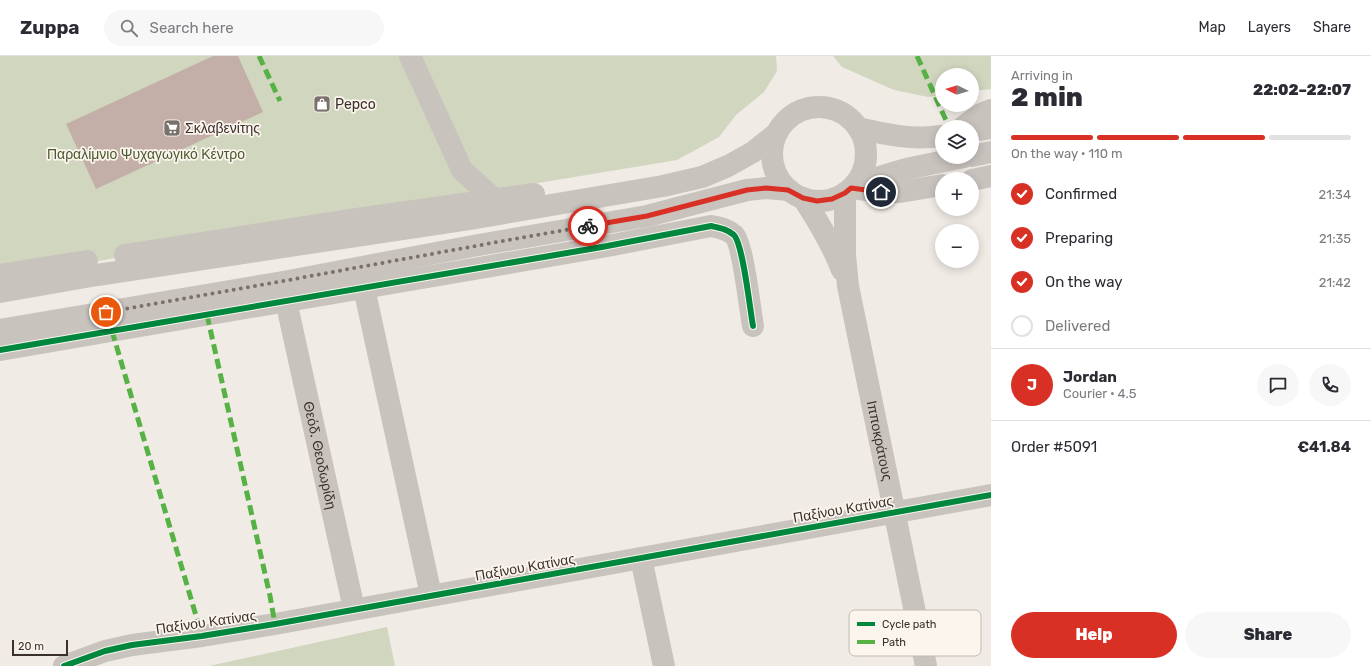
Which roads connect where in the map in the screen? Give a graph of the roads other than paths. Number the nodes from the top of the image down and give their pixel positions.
1 (410, 56) edge
2 (991, 110) edge
3 (973, 120) edge
4 (858, 128) junction
5 (991, 128) edge
6 (979, 130) edge
7 (777, 133) junction
8 (935, 137) edge
9 (991, 152) edge
10 (979, 155) edge
11 (935, 163) edge
12 (462, 170) junction
13 (991, 176) edge
14 (979, 179) edge
15 (662, 186) junction
16 (935, 186) edge
17 (851, 188) junction
18 (796, 194) junction
19 (494, 198) junction
20 (455, 204) junction
21 (0, 275) edge
22 (848, 286) junction
23 (364, 288) junction
24 (0, 292) edge
25 (286, 301) junction
26 (753, 326) dead end
27 (0, 330) edge
28 (0, 350) edge
29 (991, 495) edge
30 (895, 512) junction
31 (641, 558) junction
32 (431, 595) junction
33 (354, 609) junction
34 (915, 610) edge
35 (924, 656) edge
36 (71, 665) edge
37 (664, 666) edge
38 (926, 666) edge

1 - 12 street
2 - 3 street
4 - 7 street
4 - 8 street
4 - 17 street
5 - 6 street
7 - 15 street
7 - 18 street
9 - 10 street
11 - 17 street
12 - 19 street
12 - 20 street
13 - 14 street
15 - 19 street
15 - 24 street
16 - 17 street
17 - 18 street
17 - 22 street, Ιπποκράτους
18 - 22 street, Ιπποκράτους
18 - 27 street
19 - 20 street
20 - 21 street
22 - 30 street, Ιπποκράτους
23 - 25 street
23 - 26 street
23 - 32 street
25 - 28 street
25 - 33 street, Θεόδ. Θεοδωρίδη
29 - 30 street, Παξίνου Κατίνας
30 - 31 street, Παξίνου Κατίνας
30 - 34 street, Ιπποκράτους
31 - 32 street, Παξίνου Κατίνας
31 - 37 street
32 - 33 street, Παξίνου Κατίνας
33 - 36 street, Παξίνου Κατίνας
35 - 38 street, Ιπποκράτους

